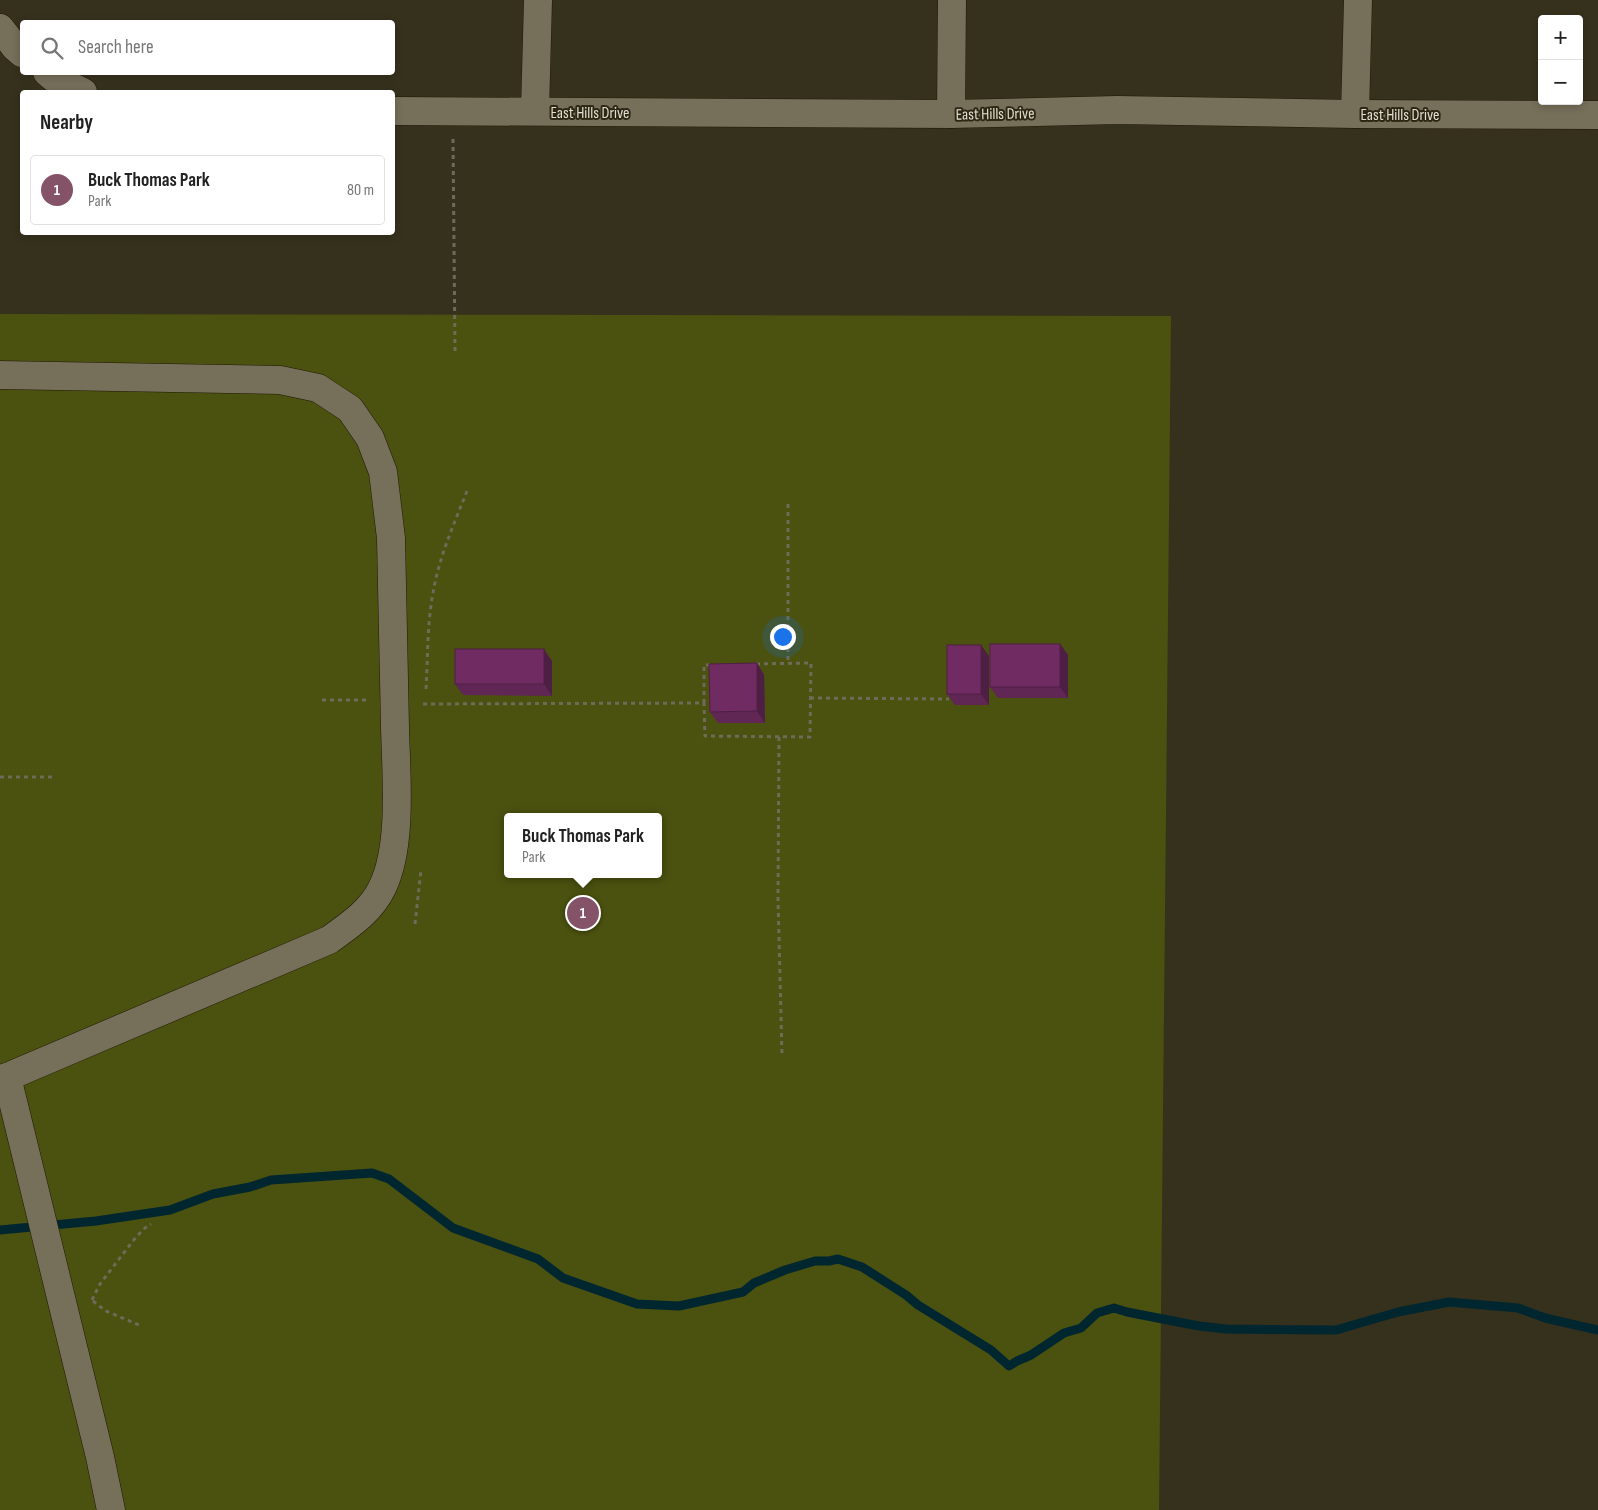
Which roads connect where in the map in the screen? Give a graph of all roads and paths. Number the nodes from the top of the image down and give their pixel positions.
1 (538, 0) edge
2 (952, 0) edge
3 (1358, 0) edge
4 (0, 28) edge
5 (20, 51) edge
6 (50, 75) edge
7 (80, 90) edge
8 (395, 111) edge
9 (453, 111) junction
10 (535, 112) junction
11 (951, 114) junction
12 (1355, 114) junction
13 (1598, 115) edge
14 (455, 351) dead end
15 (0, 375) edge
16 (467, 491) dead end
17 (788, 504) dead end
18 (751, 664) edge
19 (788, 664) junction
20 (713, 665) edge
21 (810, 698) junction
22 (949, 699) edge
23 (322, 700) dead end
24 (394, 700) junction
25 (704, 703) junction
26 (426, 704) junction
27 (426, 712) dead end
28 (779, 737) junction
29 (0, 777) edge
30 (56, 777) dead end
31 (422, 867) dead end
32 (415, 924) dead end
33 (782, 1056) dead end
34 (4, 1078) edge
35 (151, 1224) dead end
36 (92, 1301) junction
37 (63, 1308) junction
38 (139, 1326) dead end
39 (111, 1510) edge

1 - 10 street
2 - 11 street
3 - 12 street
4 - 5 street
6 - 7 street
8 - 9 street, East Hills Drive
9 - 10 street, East Hills Drive
9 - 14 path
10 - 11 street, East Hills Drive
11 - 12 street, East Hills Drive
12 - 13 street, East Hills Drive
15 - 24 street
16 - 26 path
17 - 19 path
18 - 19 path
19 - 21 path
20 - 25 path
21 - 22 path
21 - 28 path
23 - 24 path
24 - 26 path
24 - 34 street
25 - 26 path
25 - 28 path
26 - 27 path
28 - 33 path
29 - 30 path
31 - 32 path
34 - 37 street
35 - 36 path
36 - 37 path
36 - 38 path
37 - 39 street

